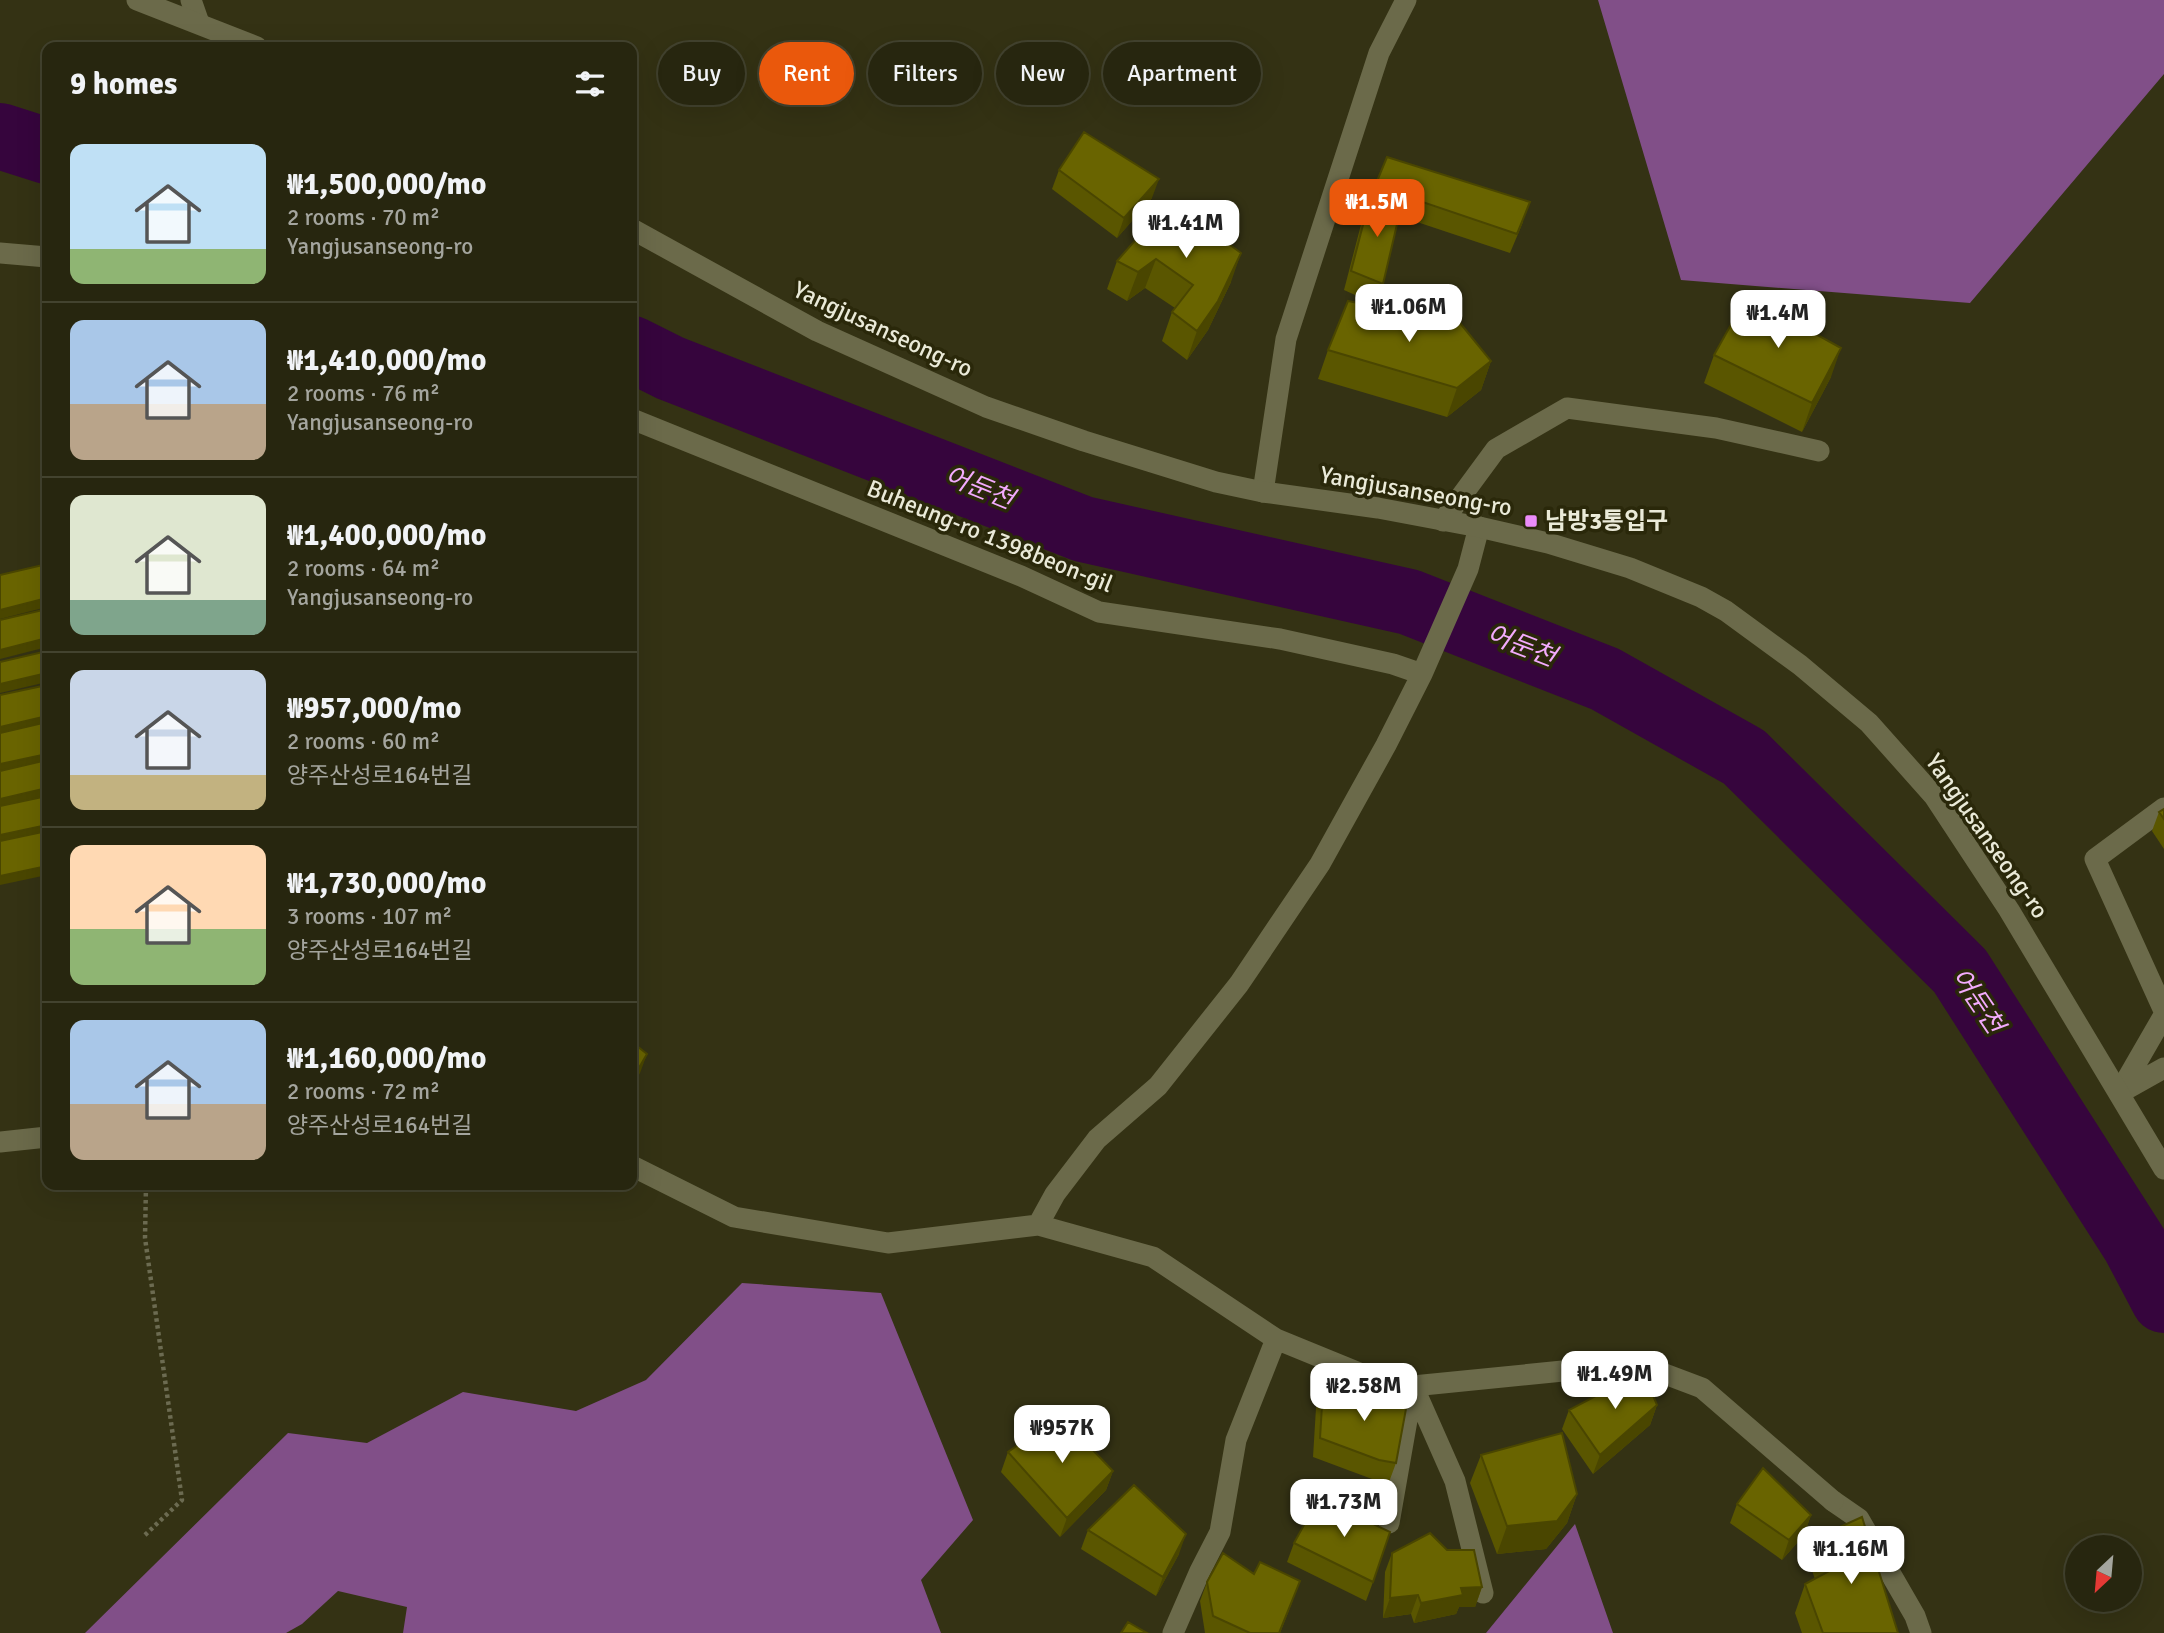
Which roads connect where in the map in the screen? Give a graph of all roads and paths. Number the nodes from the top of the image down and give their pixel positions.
1 (137, 0) edge
2 (191, 0) edge
3 (1406, 0) edge
4 (199, 23) junction
5 (245, 42) edge
6 (637, 232) edge
7 (0, 253) edge
8 (42, 257) edge
9 (637, 421) edge
10 (1819, 451) dead end
11 (1263, 492) junction
12 (1443, 521) junction
13 (1479, 527) junction
14 (1422, 674) junction
15 (2164, 808) edge
16 (2164, 1013) edge
17 (2164, 1068) edge
18 (2119, 1093) junction
19 (42, 1138) edge
20 (0, 1142) edge
21 (637, 1168) edge
22 (2164, 1169) edge
23 (146, 1190) edge
24 (1038, 1225) junction
25 (1276, 1339) junction
26 (1413, 1386) junction
27 (1389, 1523) dead end
28 (145, 1535) dead end
29 (1483, 1593) edge
30 (1173, 1633) edge
31 (1921, 1633) edge

1 - 4 street
2 - 4 street
3 - 11 street
4 - 5 street
6 - 11 street, Yangjusanseong-ro
7 - 8 street
9 - 14 street, Buheung-ro 1398beon-gil
10 - 12 street
11 - 12 street, Yangjusanseong-ro
12 - 13 street, Yangjusanseong-ro
13 - 14 street
13 - 18 street, Yangjusanseong-ro
14 - 24 street
15 - 16 street
16 - 18 street
17 - 18 street
18 - 22 street, Yangjusanseong-ro
19 - 20 street
21 - 24 street
23 - 28 path
24 - 25 street
25 - 26 street
25 - 30 street
26 - 27 street
26 - 29 street
26 - 31 street

